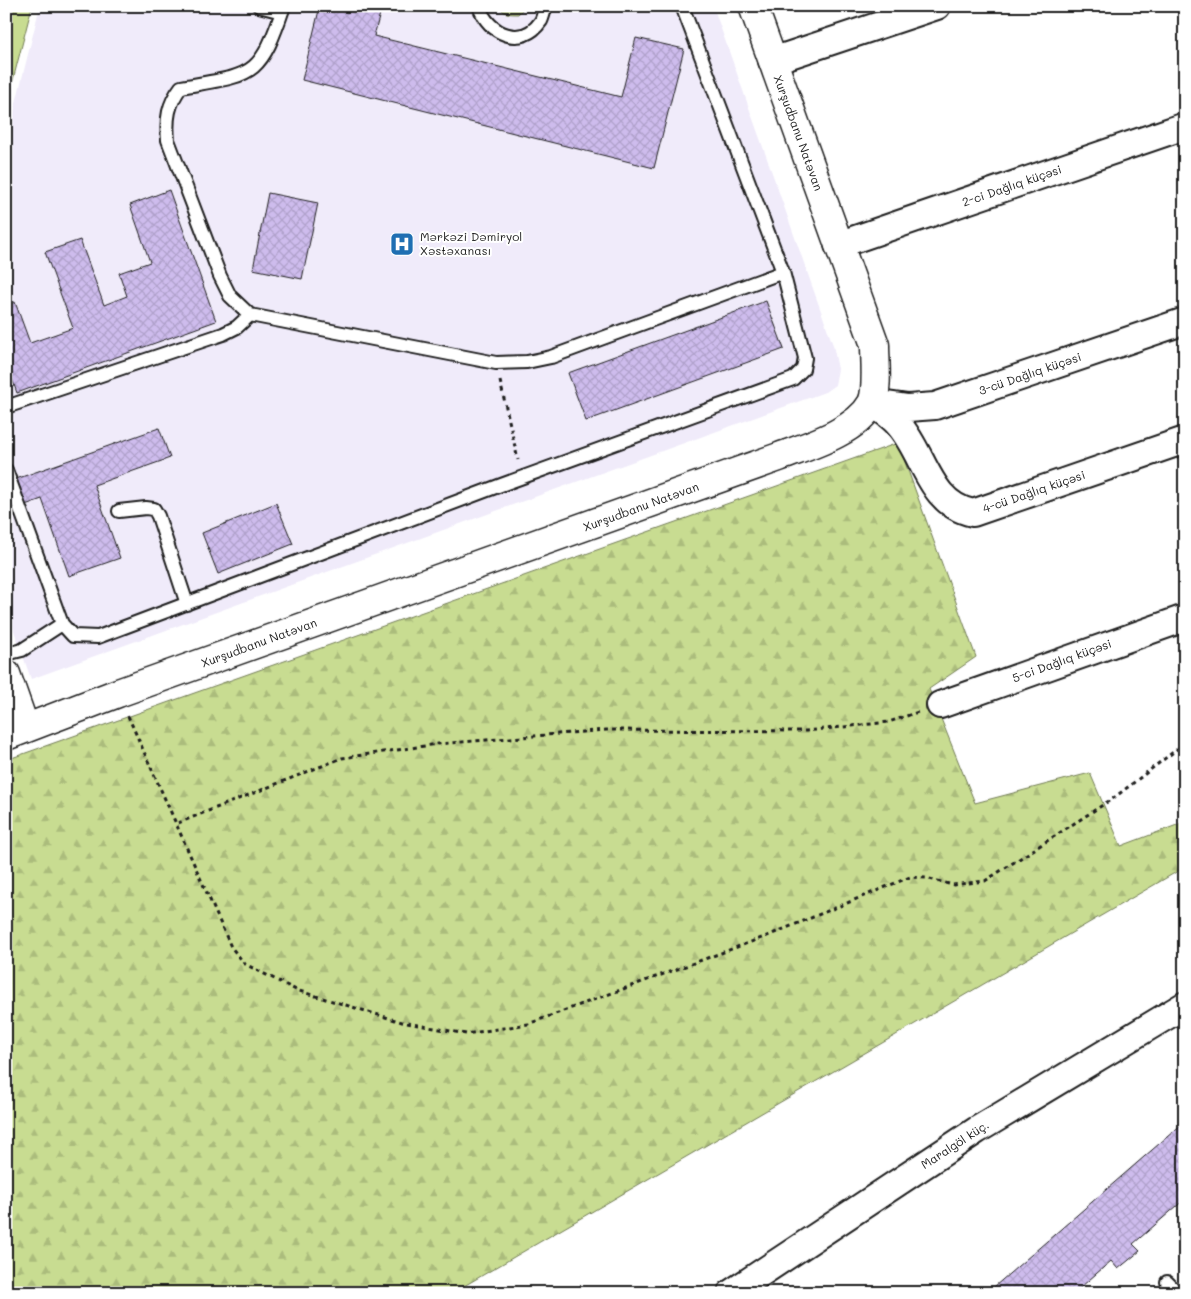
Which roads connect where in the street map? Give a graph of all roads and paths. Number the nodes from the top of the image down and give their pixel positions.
1 (259, 6) edge
2 (479, 6) edge
3 (546, 6) edge
4 (682, 6) edge
5 (752, 6) edge
6 (937, 6) edge
7 (283, 9) edge
8 (772, 61) junction
9 (1185, 126) edge
10 (838, 245) junction
11 (782, 272) junction
12 (250, 315) junction
13 (1185, 321) edge
14 (496, 363) junction
15 (872, 402) junction
16 (6, 407) edge
17 (1185, 440) edge
18 (6, 470) edge
19 (522, 478) junction
20 (118, 511) dead end
21 (187, 604) junction
22 (1185, 618) edge
23 (62, 624) junction
24 (6, 654) edge
25 (6, 674) edge
26 (118, 694) junction
27 (940, 706) joint
28 (16, 732) edge
29 (1185, 743) edge
30 (178, 823) junction
31 (1185, 1005) edge
32 (1167, 1282) dead end
33 (731, 1293) edge
34 (1178, 1293) edge

1 - 7 lane
2 - 3 lane
4 - 11 lane
5 - 8 main road, Xurşudbanu Natəvan
6 - 8 street
7 - 12 lane
8 - 10 main road, Xurşudbanu Natəvan
9 - 10 street, 2-ci Dağlıq küçəsi
10 - 15 main road, Xurşudbanu Natəvan
11 - 14 lane
11 - 19 lane
12 - 14 lane
12 - 16 lane
13 - 15 street, 3-cü Dağlıq küçəsi
14 - 19 path
15 - 17 street, 4-cü Dağlıq küçəsi
15 - 26 main road, Xurşudbanu Natəvan
18 - 23 lane
19 - 21 lane
20 - 21 lane
21 - 23 lane
22 - 27 street, 5-ci Dağlıq küçəsi
23 - 24 lane
25 - 28 main road
26 - 28 main road, Xurşudbanu Natəvan
26 - 30 path
27 - 30 path
29 - 30 path
31 - 33 street, Maralgöl küç.
32 - 34 lane

